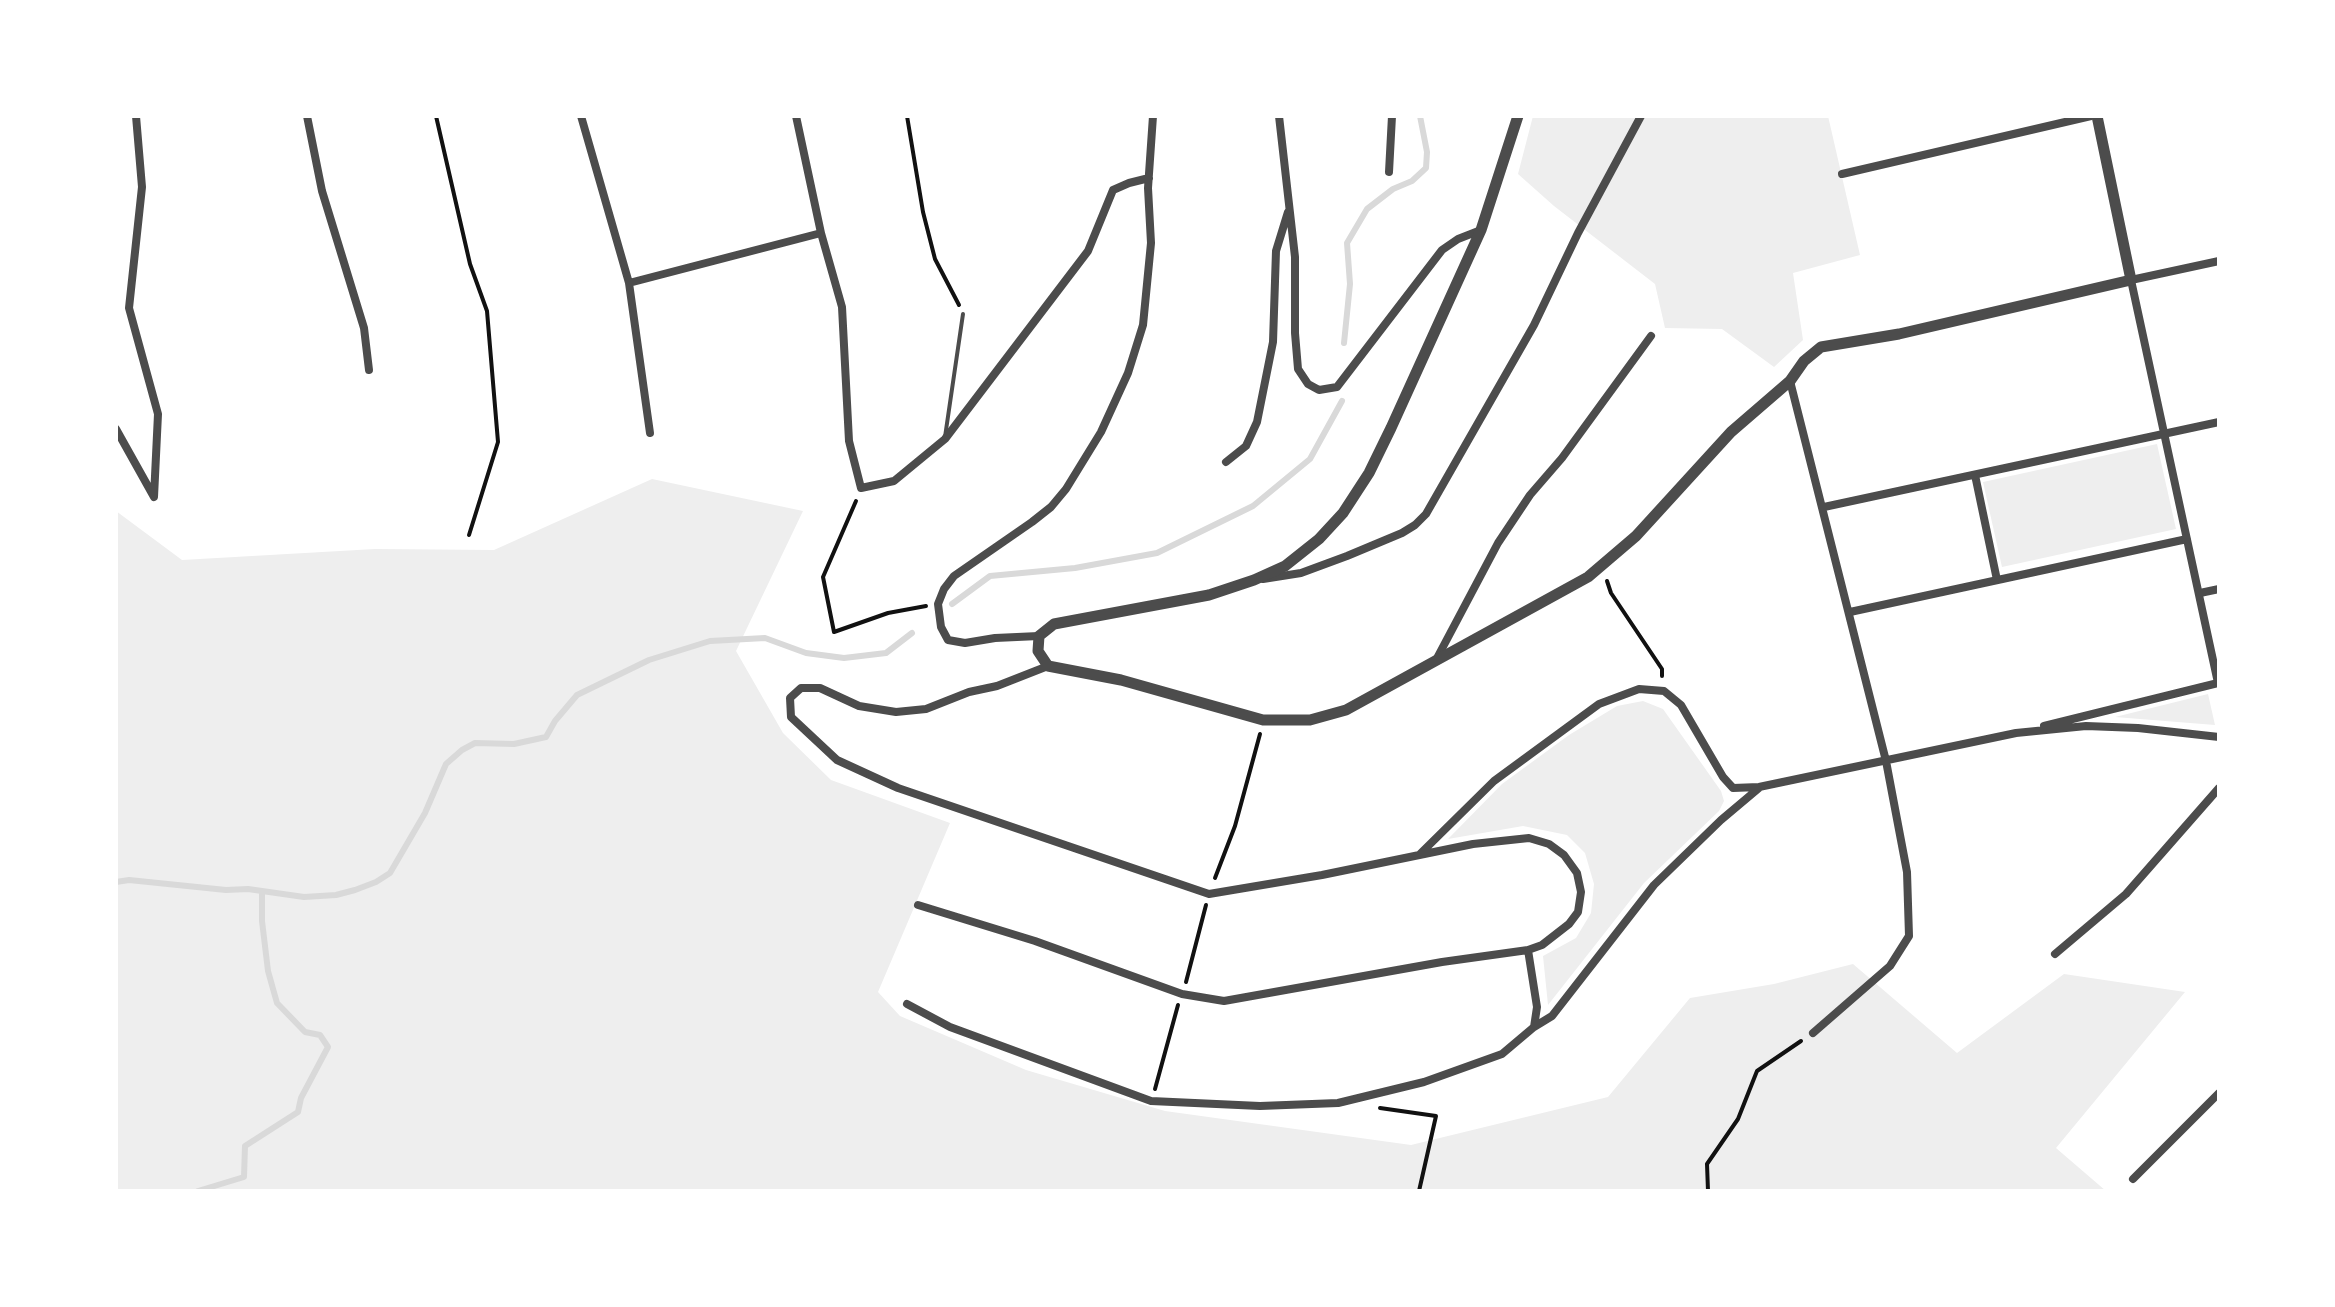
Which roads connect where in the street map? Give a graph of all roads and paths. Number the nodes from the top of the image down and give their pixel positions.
1 (136, 116) edge
2 (307, 116) edge
3 (436, 116) edge
4 (581, 116) edge
5 (796, 116) edge
6 (907, 116) edge
7 (1153, 116) edge
8 (1279, 116) edge
9 (1392, 116) edge
10 (1518, 116) edge
11 (1641, 116) edge
12 (2091, 116) edge
13 (2097, 116) edge
14 (1389, 172) dead end
15 (1842, 174) dead end
16 (1149, 178) junction
17 (1290, 208) junction
18 (1481, 230) junction
19 (821, 233) junction
20 (2219, 261) edge
21 (2131, 280) junction
22 (629, 283) junction
23 (963, 314) joint
24 (1651, 336) dead end
25 (369, 370) dead end
26 (1790, 381) junction
27 (2219, 422) edge
28 (116, 429) edge
29 (650, 433) dead end
30 (2164, 434) junction
31 (945, 439) junction
32 (1226, 462) dead end
33 (1975, 475) junction
34 (861, 488) junction
35 (1824, 507) junction
36 (469, 535) dead end
37 (2187, 539) junction
38 (1601, 566) junction
39 (1254, 580) junction
40 (1997, 580) junction
41 (2219, 589) edge
42 (2200, 593) junction
43 (938, 604) junction
44 (1850, 612) junction
45 (1039, 636) junction
46 (1436, 661) junction
47 (1048, 666) junction
48 (1664, 691) junction
49 (1263, 720) junction
50 (2016, 733) junction
51 (2219, 737) edge
52 (1886, 761) junction
53 (1759, 787) junction
54 (2219, 788) edge
55 (1420, 855) junction
56 (1209, 894) junction
57 (918, 905) dead end
58 (1528, 950) junction
59 (2055, 954) dead end
60 (907, 1004) dead end
61 (1534, 1027) junction
62 (1813, 1033) joint
63 (2219, 1093) edge
64 (1380, 1108) dead end
65 (2133, 1179) dead end
66 (1419, 1191) edge
67 (1708, 1191) edge

1 - 28 street
2 - 25 street
3 - 36 path
4 - 22 street
5 - 19 street
6 - 23 path
7 - 16 street
8 - 17 street
9 - 14 street
10 - 18 street
11 - 39 street
12 - 15 street
13 - 21 street
16 - 31 street
16 - 43 street
17 - 18 street
17 - 32 street
18 - 39 street
19 - 22 street
19 - 34 street
20 - 21 street
21 - 26 street
21 - 30 street
22 - 29 street
23 - 31 lane
24 - 46 street
26 - 35 street
26 - 38 street
27 - 30 street
30 - 33 street
30 - 37 street
31 - 34 street
33 - 35 street
33 - 40 street
34 - 43 path
35 - 44 street
37 - 40 street
37 - 42 street
38 - 46 street
38 - 48 path
39 - 45 street
40 - 44 street
41 - 42 street
42 - 50 street
43 - 45 street
44 - 52 street
45 - 47 street
46 - 49 street
47 - 49 street
47 - 56 street
48 - 53 street
48 - 55 street
49 - 56 path
50 - 51 street
50 - 52 street
52 - 53 street
52 - 62 street
53 - 61 street
54 - 59 street
55 - 56 street
55 - 58 street
57 - 58 street
58 - 61 street
60 - 61 street
62 - 67 path
63 - 65 street
64 - 66 path

